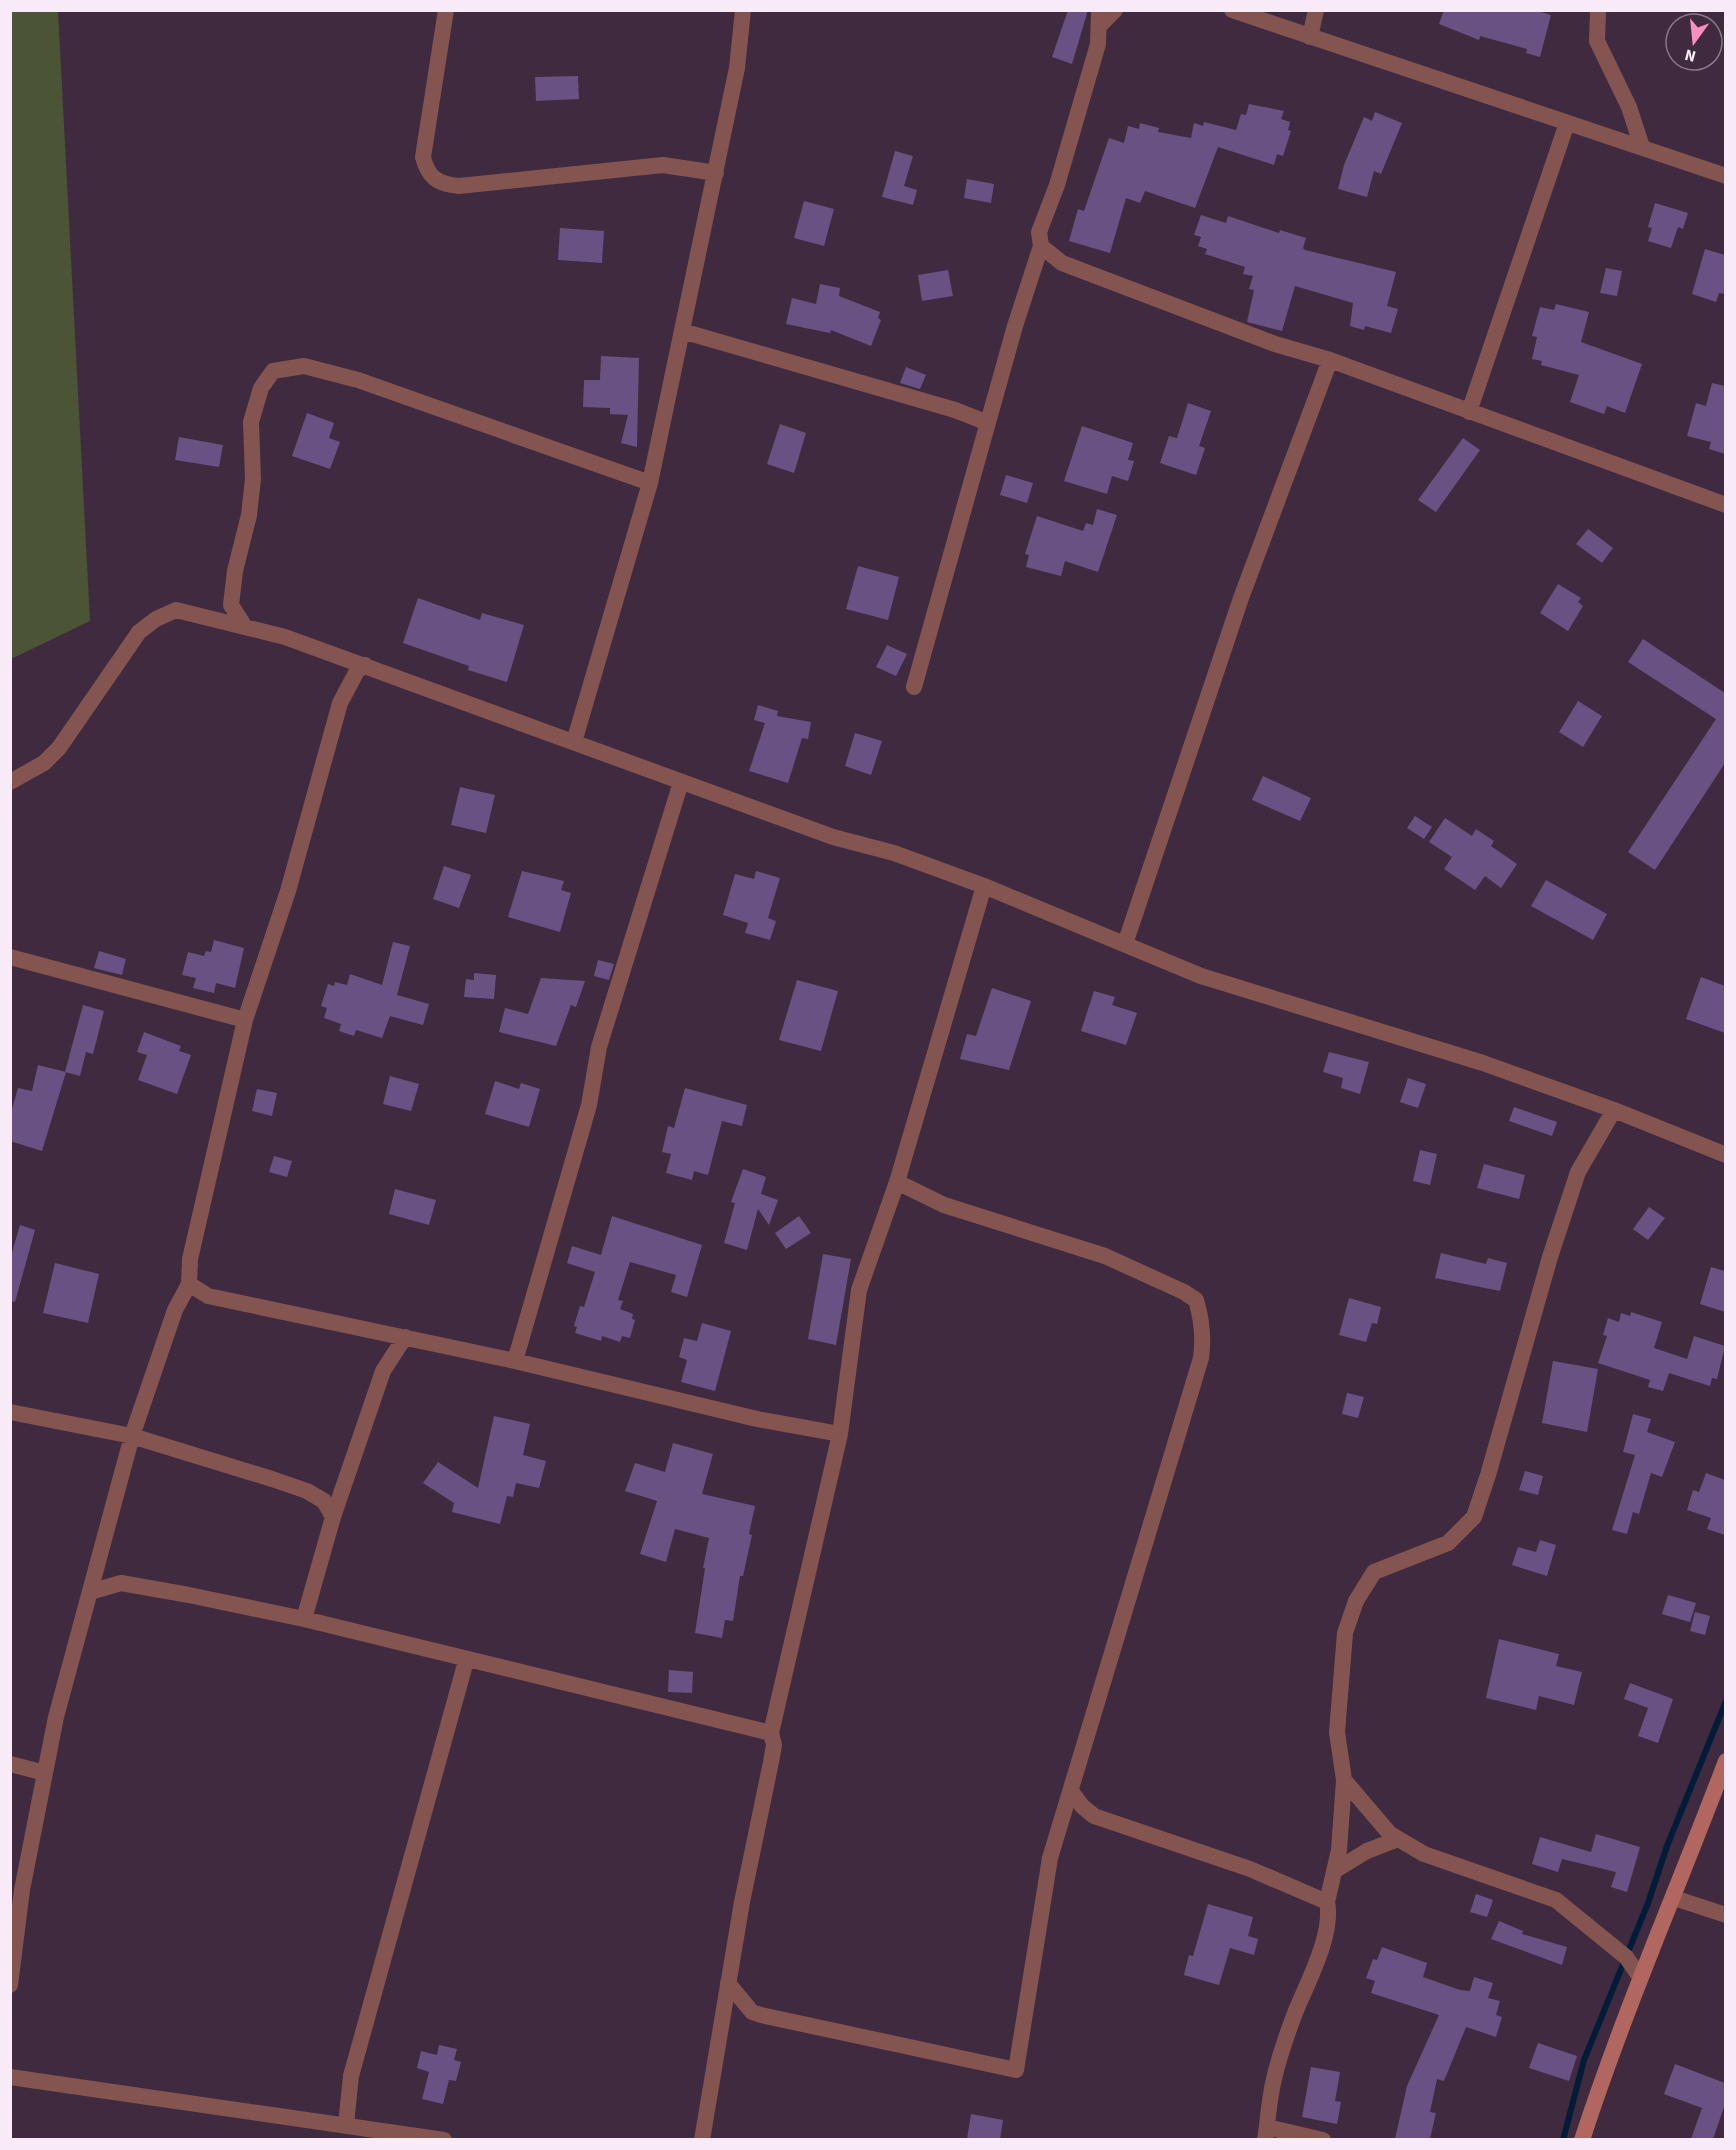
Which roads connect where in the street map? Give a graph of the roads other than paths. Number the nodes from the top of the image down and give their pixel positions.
1 (446, 10) edge
2 (743, 10) edge
3 (1115, 10) edge
4 (1232, 10) edge
5 (1316, 10) edge
6 (1598, 10) edge
7 (1100, 17) edge
8 (1310, 37) junction
9 (1567, 123) junction
10 (1642, 147) junction
11 (716, 172) junction
12 (1725, 176) edge
13 (1041, 246) junction
14 (682, 331) junction
15 (1330, 360) junction
16 (1469, 412) junction
17 (988, 423) junction
18 (650, 483) junction
19 (1725, 505) edge
20 (245, 627) junction
21 (366, 665) junction
22 (914, 687) dead end
23 (574, 742) junction
24 (10, 782) edge
25 (681, 782) junction
26 (984, 886) junction
27 (1125, 944) junction
28 (10, 957) edge
29 (245, 1020) junction
30 (1614, 1110) junction
31 (1725, 1155) edge
32 (897, 1182) junction
33 (189, 1284) junction
34 (405, 1337) junction
35 (515, 1361) junction
36 (10, 1412) edge
37 (840, 1434) junction
38 (132, 1436) junction
39 (333, 1517) junction
40 (99, 1561) junction
41 (121, 1583) junction
42 (90, 1592) junction
43 (303, 1619) junction
44 (466, 1661) junction
45 (771, 1733) junction
46 (1725, 1761) edge
47 (10, 1764) edge
48 (45, 1773) junction
49 (1344, 1780) junction
50 (1071, 1791) junction
51 (1398, 1839) junction
52 (1334, 1871) junction
53 (1674, 1898) junction
54 (1327, 1902) junction
55 (1725, 1915) edge
56 (1640, 1977) junction
57 (728, 1983) junction
58 (10, 1984) edge
59 (10, 2077) edge
60 (346, 2124) junction
61 (1266, 2133) edge
62 (444, 2139) edge
63 (702, 2139) edge
64 (1323, 2139) edge
65 (1582, 2139) edge

1 - 11 street
2 - 11 street
3 - 7 street
4 - 8 street
5 - 8 street
6 - 10 street
7 - 13 street
8 - 9 street
9 - 10 street
9 - 16 street
10 - 12 street
11 - 14 street
13 - 15 street
13 - 17 street
14 - 17 street
14 - 18 street
15 - 16 street
15 - 27 street
16 - 19 street
17 - 22 street
18 - 20 street
18 - 23 street
20 - 21 street
20 - 24 street
21 - 23 street
21 - 29 street
23 - 25 street
25 - 26 street
25 - 35 street
26 - 27 street
26 - 32 street
27 - 30 street
28 - 29 street
29 - 33 street
30 - 31 street
30 - 49 street
32 - 37 street
32 - 50 street
33 - 34 street
33 - 38 street
34 - 35 street
34 - 39 street
35 - 37 street
36 - 38 street
37 - 45 street
38 - 39 street
38 - 40 street
39 - 43 street
40 - 41 street
40 - 42 street
41 - 42 street
41 - 43 street
42 - 48 street
43 - 44 street
44 - 45 street
44 - 60 street
45 - 57 street
46 - 53 main road
47 - 48 street
48 - 58 street
49 - 51 street
49 - 52 street
50 - 54 street
50 - 57 street
51 - 52 street
51 - 56 street
52 - 54 street
53 - 55 street
53 - 56 main road
54 - 61 street
56 - 65 main road
57 - 63 street
59 - 60 street
60 - 62 street
61 - 64 street

